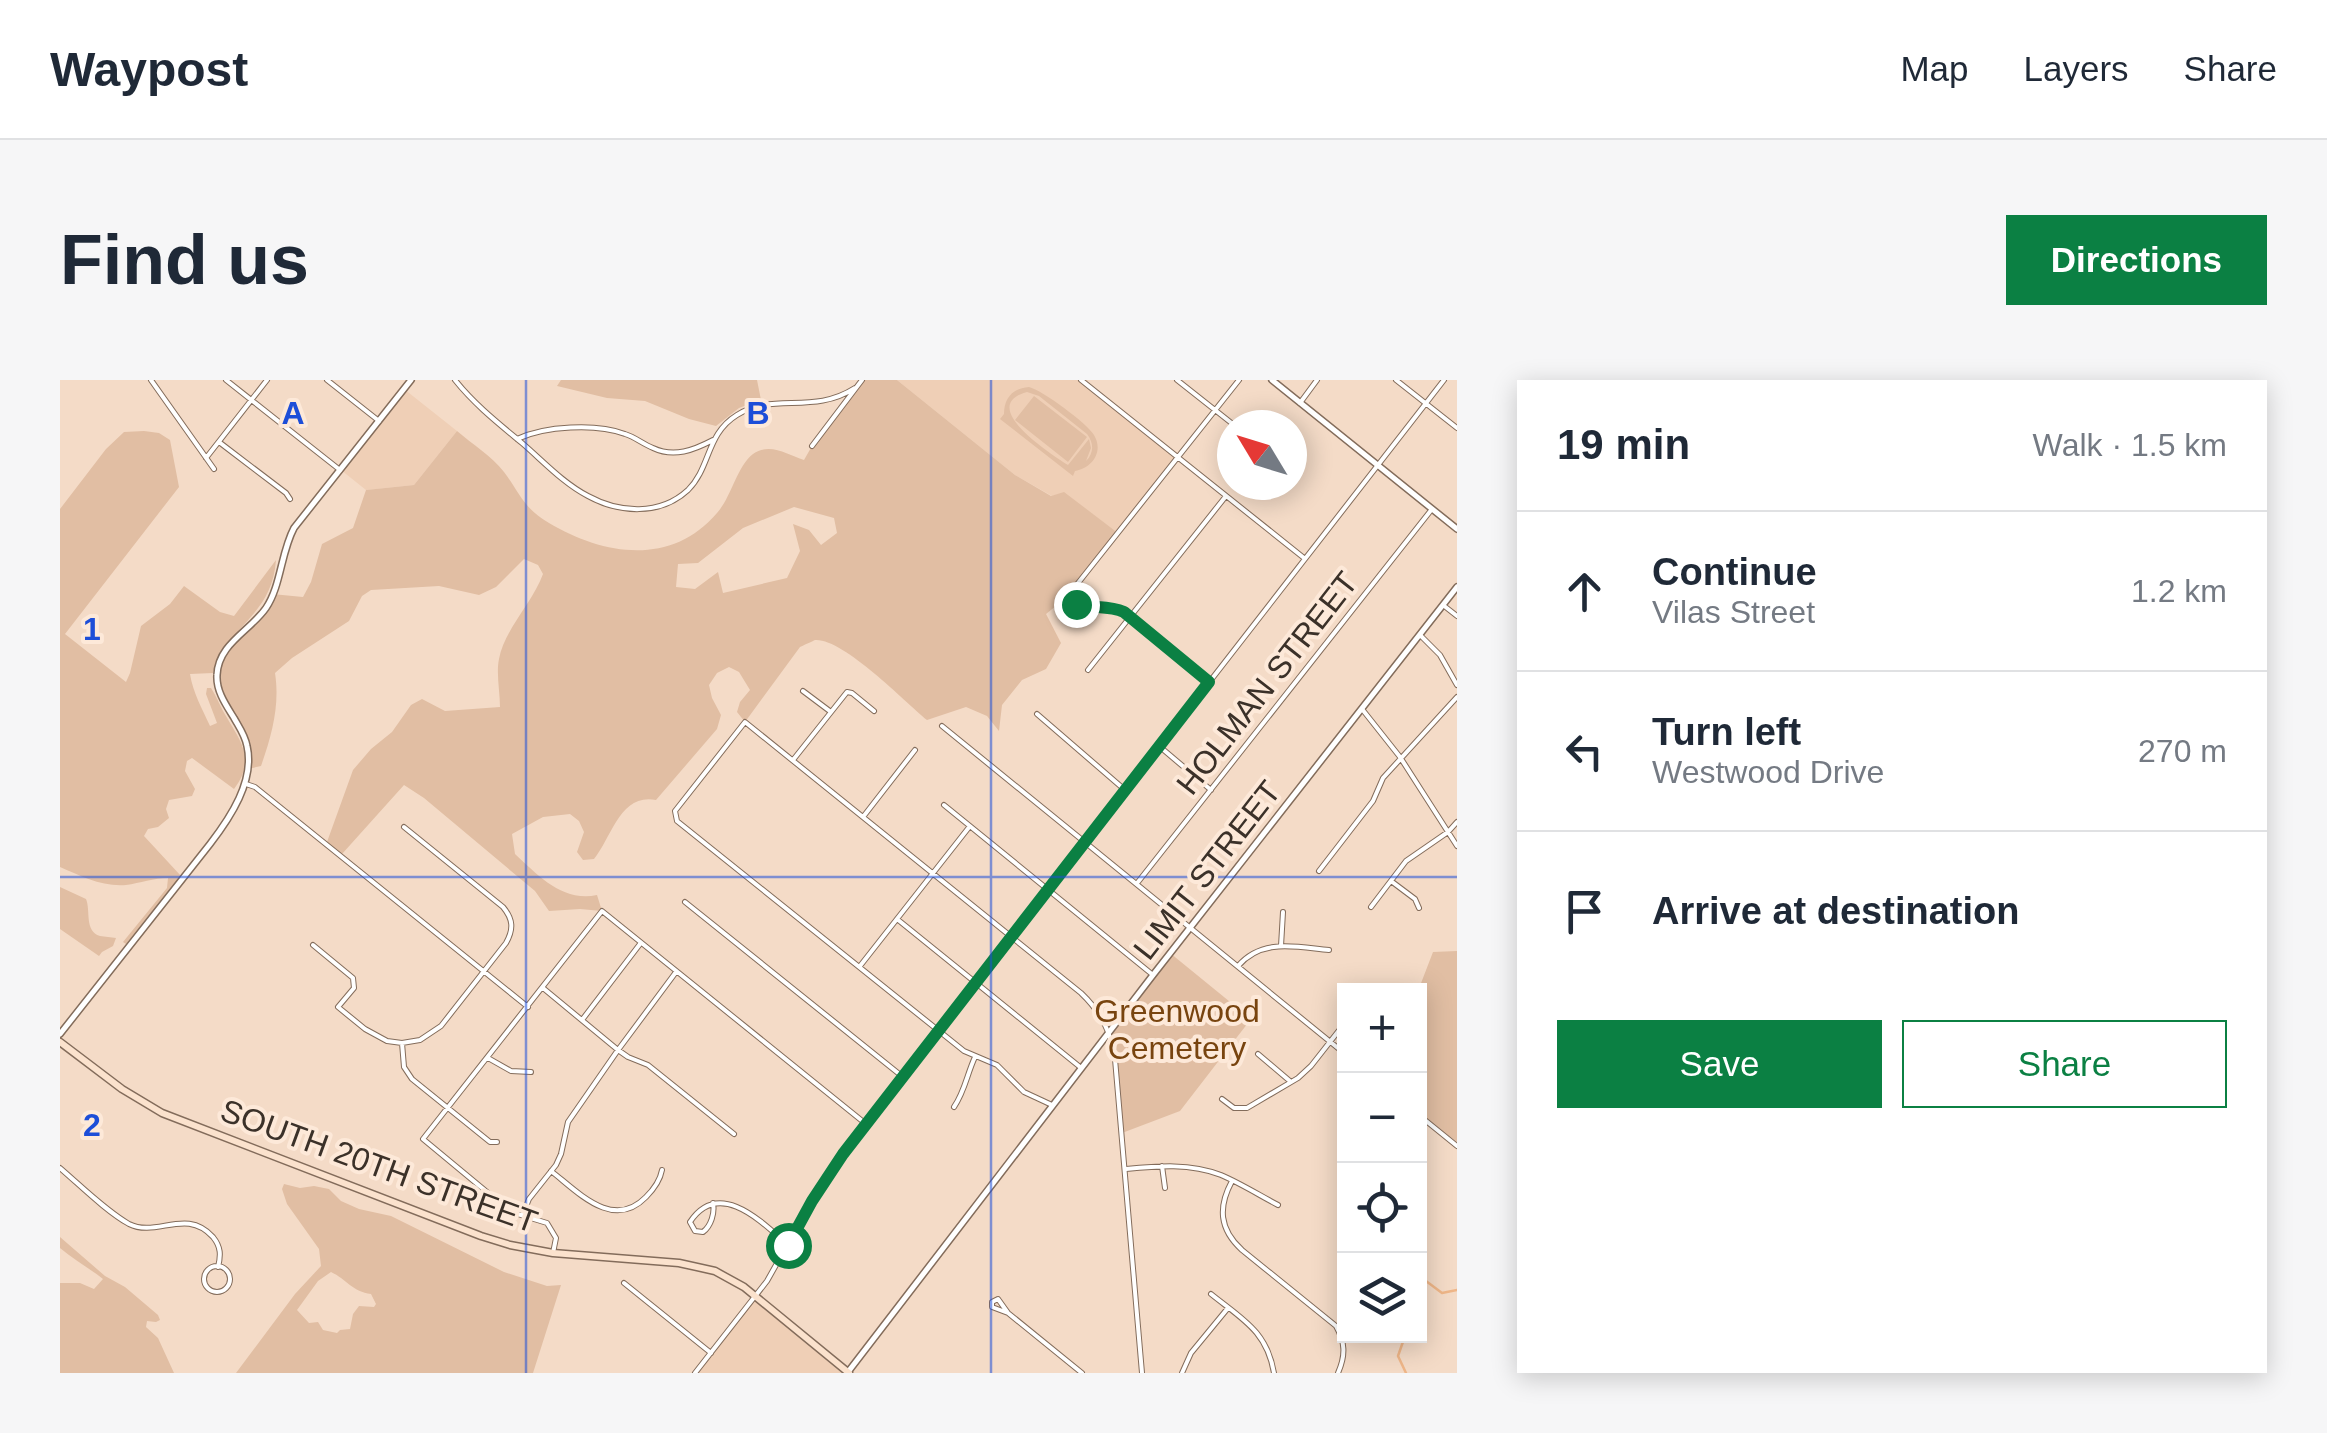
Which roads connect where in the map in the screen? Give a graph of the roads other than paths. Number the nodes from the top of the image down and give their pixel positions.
1 (151, 380) edge
2 (226, 380) edge
3 (267, 380) edge
4 (327, 380) edge
5 (411, 380) edge
6 (455, 380) edge
7 (862, 380) edge
8 (1177, 380) edge
9 (1239, 380) edge
10 (1272, 380) edge
11 (1317, 380) edge
12 (1396, 380) edge
13 (1444, 380) edge
14 (1085, 381) edge
15 (854, 388) junction
16 (252, 400) junction
17 (830, 400) junction
18 (1300, 402) junction
19 (1426, 404) junction
20 (1215, 410) junction
21 (836, 413) junction
22 (379, 421) junction
23 (1457, 428) edge
24 (517, 439) junction
25 (713, 440) junction
26 (219, 442) junction
27 (812, 446) dead end
28 (206, 458) junction
29 (1177, 458) junction
30 (1378, 466) junction
31 (214, 470) dead end
32 (340, 470) junction
33 (1217, 489) edge
34 (290, 499) dead end
35 (1223, 500) edge
36 (1231, 500) edge
37 (1432, 509) junction
38 (1457, 529) edge
39 (1304, 559) junction
40 (1457, 587) edge
41 (1443, 605) junction
42 (1457, 616) edge
43 (1130, 617) junction
44 (1420, 635) junction
45 (1088, 670) dead end
46 (1209, 682) junction
47 (1457, 685) edge
48 (803, 690) dead end
49 (1457, 698) edge
50 (1362, 709) junction
51 (874, 711) dead end
52 (831, 712) junction
53 (1037, 714) dead end
54 (942, 726) dead end
55 (1158, 746) junction
56 (915, 750) dead end
57 (1400, 757) junction
58 (793, 760) junction
59 (244, 783) junction
60 (1125, 790) junction
61 (1211, 790) junction
62 (944, 805) dead end
63 (863, 817) junction
64 (1457, 822) edge
65 (970, 826) junction
66 (404, 827) dead end
67 (1448, 832) junction
68 (1084, 841) junction
69 (1457, 846) edge
70 (1319, 871) dead end
71 (932, 873) junction
72 (1390, 880) junction
73 (1137, 884) junction
74 (1048, 890) junction
75 (685, 902) dead end
76 (1370, 907) dead end
77 (1420, 908) dead end
78 (1284, 912) dead end
79 (897, 919) junction
80 (1191, 928) junction
81 (1011, 937) junction
82 (640, 943) junction
83 (313, 945) dead end
84 (1280, 946) junction
85 (1330, 950) dead end
86 (860, 966) junction
87 (1238, 966) junction
88 (483, 972) junction
89 (676, 972) junction
90 (1152, 975) junction
91 (976, 983) junction
92 (543, 988) junction
93 (528, 1007) junction
94 (582, 1020) junction
95 (939, 1030) junction
96 (1109, 1032) junction
97 (1337, 1032) edge
98 (60, 1034) edge
99 (1330, 1041) junction
100 (60, 1042) edge
101 (402, 1043) junction
102 (1337, 1047) edge
103 (618, 1050) junction
104 (1258, 1054) dead end
105 (975, 1057) junction
106 (488, 1058) junction
107 (1082, 1068) junction
108 (531, 1072) dead end
109 (902, 1078) junction
110 (1291, 1082) junction
111 (1222, 1099) dead end
112 (1052, 1106) junction
113 (954, 1107) dead end
114 (448, 1108) junction
115 (1427, 1122) edge
116 (866, 1124) junction
117 (734, 1134) dead end
118 (497, 1142) dead end
119 (1457, 1146) edge
120 (1162, 1166) junction
121 (60, 1168) edge
122 (1126, 1169) junction
123 (662, 1170) dead end
124 (551, 1171) junction
125 (1232, 1180) junction
126 (1165, 1188) dead end
127 (714, 1204) junction
128 (1278, 1205) dead end
129 (523, 1215) junction
130 (788, 1245) junction
131 (554, 1253) junction
132 (218, 1267) junction
133 (624, 1283) dead end
134 (1210, 1294) dead end
135 (756, 1296) junction
136 (1228, 1308) junction
137 (1008, 1313) dead end
138 (711, 1354) junction
139 (695, 1373) edge
140 (848, 1373) edge
141 (1082, 1373) edge
142 (1142, 1373) edge
143 (1182, 1373) edge
144 (1274, 1373) edge
145 (1338, 1373) edge

1 - 28 street
2 - 16 street
3 - 16 street
4 - 22 street
5 - 22 street
6 - 24 street
7 - 15 street
8 - 20 street
9 - 20 street
10 - 18 street
11 - 18 street
12 - 19 street
13 - 19 street
14 - 29 street
15 - 17 street
15 - 21 street
16 - 26 street
16 - 32 street
17 - 21 street
17 - 25 street
18 - 30 street
19 - 23 street
19 - 30 street
20 - 29 street
21 - 27 street
22 - 32 street
24 - 25 street
24 - 25 street
26 - 28 street
26 - 34 street
28 - 31 street
29 - 33 street
29 - 43 street
30 - 37 street
30 - 39 street
32 - 59 street
35 - 43 street
36 - 39 street
37 - 38 street
37 - 61 street, HOLMAN STREET
39 - 46 street
40 - 41 street, LIMIT STREET
41 - 42 street
41 - 44 street, LIMIT STREET
43 - 45 street
43 - 46 street
44 - 47 street
44 - 50 street, LIMIT STREET
46 - 55 street
48 - 52 street
49 - 57 street
50 - 57 street
50 - 80 street, LIMIT STREET
51 - 52 street
52 - 58 street
53 - 60 street
54 - 68 street
55 - 60 street
55 - 61 street
56 - 63 street
57 - 67 street
57 - 70 street
58 - 63 street
58 - 86 street
59 - 88 street
59 - 98 street
60 - 68 street
61 - 73 street, HOLMAN STREET
62 - 65 street
63 - 71 street
64 - 67 street
65 - 71 street
65 - 74 street
66 - 88 street
67 - 69 street
67 - 72 street
68 - 73 street
68 - 74 street
71 - 79 street
71 - 81 street
72 - 76 street
72 - 77 street
73 - 80 street
74 - 81 street
74 - 90 street
75 - 109 street
78 - 84 street
79 - 86 street
79 - 91 street
80 - 87 street
80 - 90 street, LIMIT STREET
81 - 91 street
81 - 96 street
82 - 89 street
82 - 92 street
82 - 94 street
83 - 101 street
84 - 85 street
84 - 87 street
86 - 95 street
87 - 99 street
88 - 93 street
88 - 101 street
89 - 103 street
89 - 116 street
90 - 96 street, LIMIT STREET
91 - 95 street
91 - 107 street
92 - 93 street
92 - 94 street
93 - 106 street
94 - 103 street
95 - 105 street
95 - 109 street
96 - 107 street, LIMIT STREET
96 - 122 street
97 - 99 street
99 - 102 street
99 - 110 street
100 - 131 main road, SOUTH 20TH STREET
101 - 114 street
103 - 117 street
103 - 124 street
104 - 110 street
105 - 112 street
105 - 113 street
106 - 108 street
106 - 114 street
107 - 112 street, LIMIT STREET
109 - 116 street
110 - 111 street
112 - 140 street, LIMIT STREET
114 - 118 street
114 - 129 street
115 - 119 street
116 - 130 street
120 - 122 street
120 - 125 street
120 - 126 street
121 - 132 street
122 - 142 street
123 - 124 street
124 - 129 street
125 - 128 street
125 - 145 street
127 - 127 street
127 - 130 street
129 - 131 street
130 - 135 street
131 - 135 main road, SOUTH 20TH STREET
132 - 132 street
133 - 138 street
134 - 136 street
135 - 138 street
135 - 140 main road, SOUTH 20TH STREET
136 - 143 street
136 - 144 street
137 - 141 street
138 - 139 street

